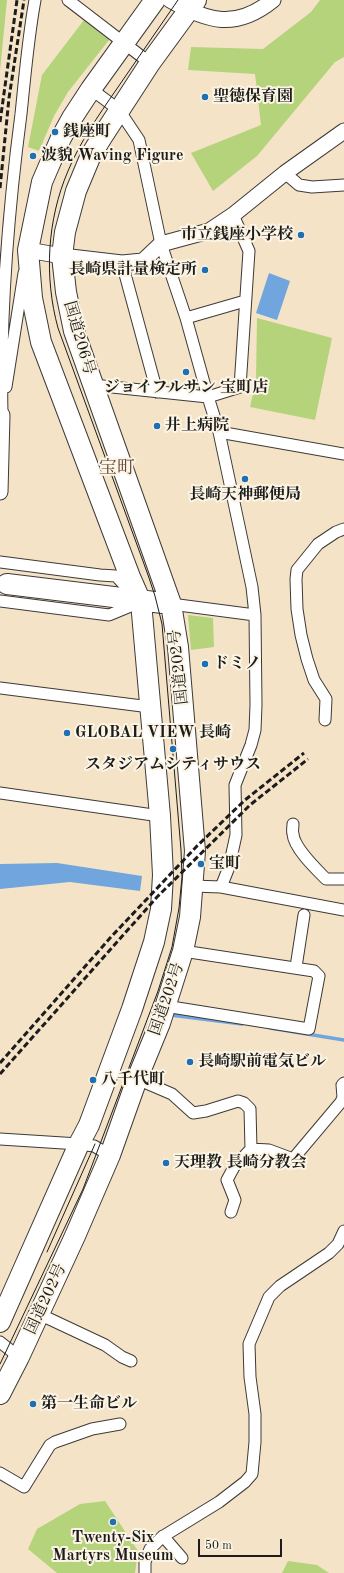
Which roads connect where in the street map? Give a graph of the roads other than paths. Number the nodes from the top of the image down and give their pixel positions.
1 (35, 0) edge
2 (68, 0) edge
3 (156, 0) edge
4 (170, 0) edge
5 (274, 0) edge
6 (192, 5) edge
7 (125, 43) junction
8 (150, 63) junction
9 (91, 89) junction
10 (119, 110) junction
11 (344, 131) edge
12 (285, 173) junction
13 (344, 185) edge
14 (233, 215) junction
15 (161, 244) junction
16 (28, 250) junction
17 (62, 256) junction
18 (122, 263) junction
19 (245, 301) junction
20 (186, 318) junction
21 (93, 385) junction
22 (157, 392) junction
23 (208, 397) junction
24 (2, 415) junction
25 (220, 432) junction
26 (344, 454) edge
27 (0, 492) edge
28 (344, 529) edge
29 (0, 562) edge
30 (3, 592) edge
31 (141, 602) junction
32 (172, 604) junction
33 (255, 615) junction
34 (0, 688) edge
35 (150, 707) junction
36 (325, 720) dead end
37 (0, 793) edge
38 (160, 816) junction
39 (293, 824) dead end
40 (344, 879) edge
41 (193, 886) junction
42 (221, 887) junction
43 (344, 910) edge
44 (304, 915) dead end
45 (183, 951) junction
46 (296, 968) junction
47 (165, 1006) junction
48 (137, 1079) junction
49 (344, 1083) edge
50 (0, 1139) edge
51 (79, 1144) junction
52 (251, 1149) junction
53 (110, 1155) junction
54 (231, 1212) dead end
55 (344, 1231) edge
56 (39, 1314) junction
57 (0, 1322) edge
58 (0, 1342) edge
59 (19, 1356) junction
60 (131, 1360) dead end
61 (0, 1394) edge
62 (120, 1424) dead end
63 (0, 1473) edge
64 (163, 1536) junction
65 (182, 1558) dead end
66 (145, 1573) edge

1 - 24 street
2 - 7 street
3 - 7 highway
4 - 6 street
5 - 6 street
6 - 8 highway, 国道206号
7 - 8 street
7 - 9 highway
8 - 10 highway, 国道206号
9 - 10 street
9 - 16 highway
10 - 15 street
10 - 17 highway, 国道206号
11 - 12 street
12 - 13 street
12 - 14 street
14 - 15 street
14 - 19 street
15 - 18 street
15 - 20 street
16 - 17 street
16 - 24 street
16 - 31 highway
17 - 18 street
17 - 21 highway, 国道206号
18 - 22 street
19 - 20 street
19 - 23 street
20 - 23 street
21 - 22 street
21 - 32 highway, 国道206号
22 - 23 street
23 - 25 street
24 - 27 street
25 - 26 street
25 - 33 street
28 - 36 street
29 - 31 street
30 - 31 highway
31 - 32 highway
31 - 35 highway, 国道202号
32 - 33 street
32 - 41 highway, 国道202号
33 - 42 street
34 - 35 street
35 - 38 highway, 国道202号
37 - 38 street
38 - 51 highway, 国道202号
39 - 40 street
41 - 42 street
41 - 45 highway, 国道202号
42 - 43 street
44 - 46 street
45 - 46 street
45 - 47 highway, 国道202号
46 - 47 street
47 - 48 highway, 国道202号
48 - 52 street
48 - 53 highway, 国道202号
49 - 52 street
50 - 51 street
51 - 53 street
51 - 57 highway, 国道202号
52 - 54 street
53 - 56 highway, 国道202号
55 - 64 street
56 - 59 highway, 国道202号
56 - 60 street
58 - 59 street
59 - 61 highway, 国道202号
62 - 63 street
64 - 65 street
64 - 66 street

